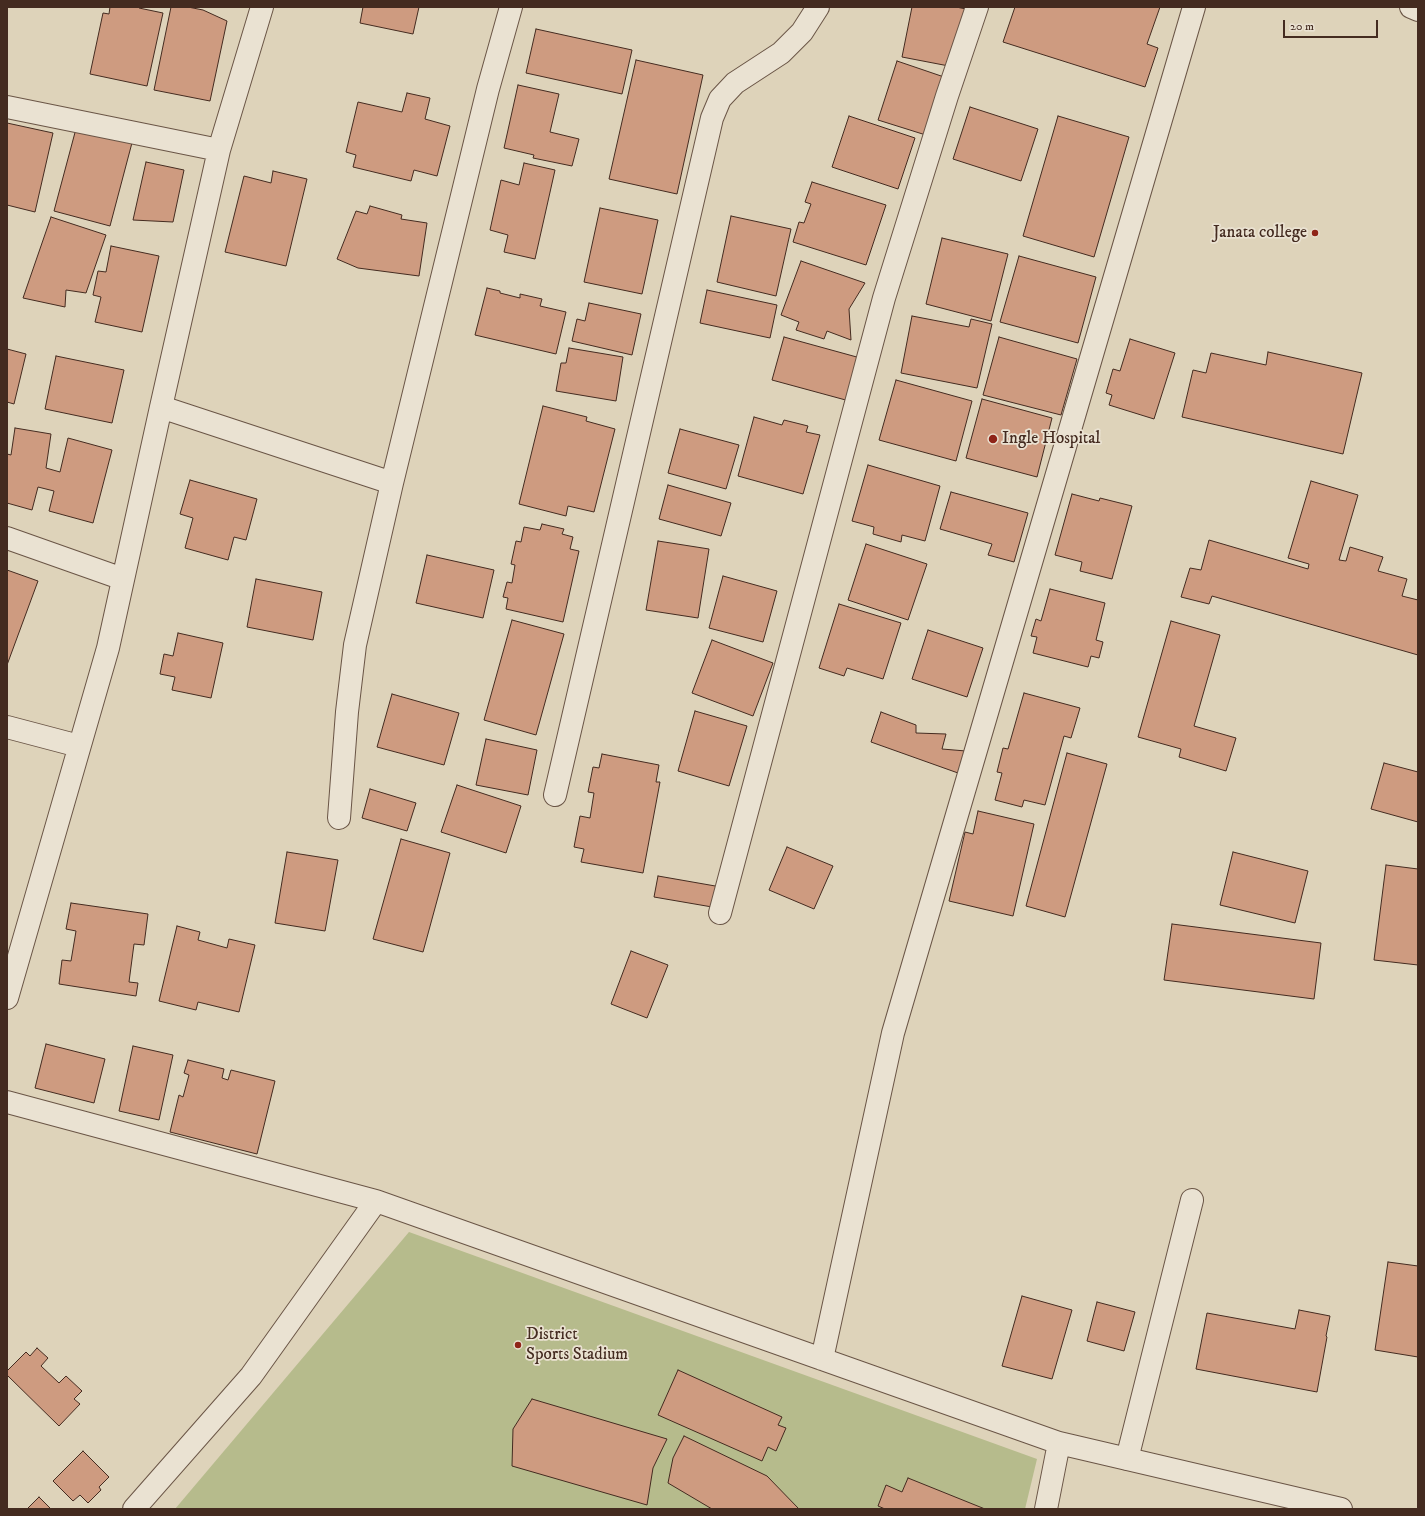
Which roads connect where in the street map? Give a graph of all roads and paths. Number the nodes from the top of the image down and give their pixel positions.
1 (262, 7) edge
2 (511, 7) edge
3 (818, 7) edge
4 (977, 7) edge
5 (1194, 7) edge
6 (1411, 7) edge
7 (1418, 10) edge
8 (7, 107) edge
9 (219, 150) junction
10 (161, 407) junction
11 (392, 483) junction
12 (7, 538) edge
13 (123, 579) junction
14 (7, 727) edge
15 (79, 746) junction
16 (555, 795) dead end
17 (339, 818) dead end
18 (720, 913) dead end
19 (7, 998) edge
20 (7, 1102) edge
21 (376, 1200) junction
22 (1192, 1200) dead end
23 (822, 1359) junction
24 (1059, 1443) junction
25 (1127, 1459) junction
26 (134, 1509) edge
27 (1046, 1509) edge
28 (1341, 1509) edge

1 - 9 street
2 - 11 street
3 - 16 street
4 - 18 street
5 - 23 street
6 - 7 street
8 - 9 street
9 - 10 street
10 - 11 street
10 - 13 street
11 - 17 street
12 - 13 street
13 - 15 street
14 - 15 street
15 - 19 street
20 - 21 street
21 - 23 street
21 - 26 street
22 - 25 street
23 - 24 street
24 - 25 street
24 - 27 street
25 - 28 street

